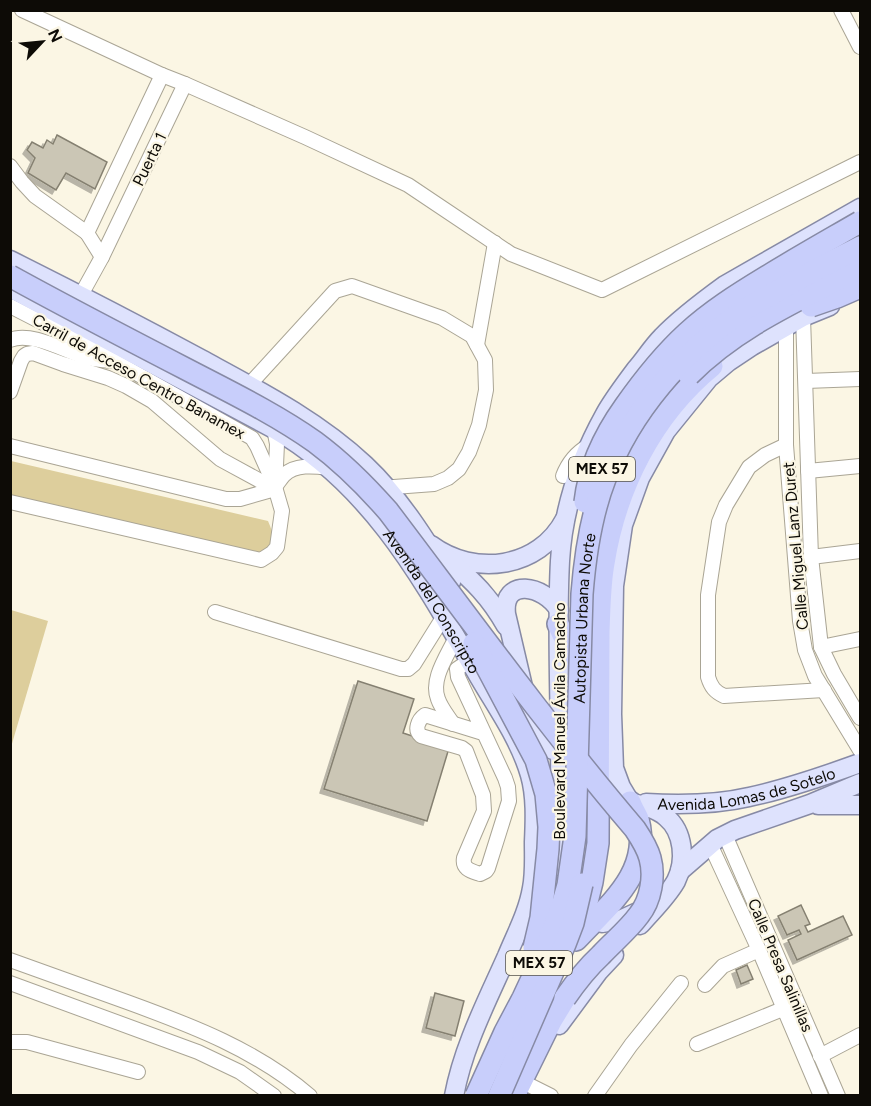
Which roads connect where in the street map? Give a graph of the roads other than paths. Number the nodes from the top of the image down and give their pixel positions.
1 (22, 10) edge
2 (841, 10) edge
3 (861, 47) edge
4 (162, 75) junction
5 (185, 84) junction
6 (861, 162) edge
7 (10, 166) edge
8 (861, 208) edge
9 (861, 222) edge
10 (87, 233) junction
11 (861, 236) edge
12 (495, 243) junction
13 (861, 247) edge
14 (102, 257) junction
15 (10, 260) edge
16 (861, 268) edge
17 (10, 276) edge
18 (861, 277) edge
19 (861, 287) edge
20 (10, 288) edge
21 (84, 289) junction
22 (861, 293) edge
23 (10, 306) edge
24 (10, 313) edge
25 (27, 314) junction
26 (803, 317) junction
27 (779, 320) junction
28 (64, 326) junction
29 (10, 340) edge
30 (477, 345) junction
31 (117, 363) junction
32 (861, 379) edge
33 (806, 381) junction
34 (249, 385) junction
35 (160, 387) junction
36 (10, 392) edge
37 (152, 400) junction
38 (238, 410) junction
39 (283, 435) junction
40 (590, 445) junction
41 (786, 445) junction
42 (10, 446) edge
43 (861, 466) edge
44 (329, 468) junction
45 (808, 471) junction
46 (562, 476) dead end
47 (275, 488) junction
48 (388, 489) junction
49 (10, 502) edge
50 (384, 511) junction
51 (567, 515) junction
52 (389, 534) junction
53 (432, 545) junction
54 (587, 550) junction
55 (861, 551) edge
56 (812, 557) junction
57 (215, 612) dead end
58 (444, 616) junction
59 (559, 617) junction
60 (456, 637) junction
61 (512, 639) junction
62 (861, 639) edge
63 (821, 647) junction
64 (574, 659) junction
65 (470, 661) junction
66 (824, 690) junction
67 (861, 718) edge
68 (531, 721) junction
69 (453, 724) junction
70 (483, 733) junction
71 (553, 750) dead end
72 (861, 750) edge
73 (861, 763) edge
74 (861, 783) edge
75 (622, 800) junction
76 (810, 804) junction
77 (861, 805) edge
78 (718, 839) junction
79 (680, 871) junction
80 (660, 901) junction
81 (602, 923) dead end
82 (576, 940) junction
83 (759, 950) junction
84 (10, 960) edge
85 (10, 983) edge
86 (681, 983) dead end
87 (705, 985) dead end
88 (798, 1002) junction
89 (784, 1008) junction
90 (180, 1022) junction
91 (505, 1032) junction
92 (861, 1035) edge
93 (10, 1042) edge
94 (176, 1043) junction
95 (698, 1044) dead end
96 (820, 1056) junction
97 (138, 1072) dead end
98 (522, 1092) edge
99 (274, 1095) edge
100 (310, 1095) edge
101 (456, 1095) edge
102 (478, 1095) edge
103 (499, 1095) edge
104 (507, 1095) edge
105 (551, 1095) edge
106 (595, 1095) edge
107 (821, 1095) edge
108 (838, 1095) edge

1 - 4 street
2 - 3 street
4 - 5 street
4 - 10 street, Puerta 1
5 - 12 street
5 - 14 street, Puerta 1
6 - 12 street
7 - 10 street
8 - 40 main road, Boulevard Manuel Ávila Camacho
9 - 54 highway, bridge
10 - 14 street
11 - 64 highway, Boulevard Manuel Ávila Camacho / MEX 57
12 - 30 street
13 - 54 highway, Autopista Urbana Norte, bridge
14 - 21 street, Puerta 1
15 - 21 main road, Avenida del Conscripto
16 - 27 highway, Autopista Urbana Norte, bridge
17 - 98 highway, bridge
18 - 82 highway, MEX 57
19 - 27 highway, bridge
20 - 28 main road, Avenida del Conscripto
21 - 28 street, Puerta 1
21 - 34 main road, Avenida del Conscripto
22 - 26 main road
23 - 25 street, Carril de Acceso Centro Banamex
24 - 25 street
25 - 28 street, Carril de Acceso Centro Banamex
26 - 27 main road
26 - 33 street, Calle Miguel Lanz Duret
27 - 41 street, Calle Miguel Lanz Duret
27 - 75 main road
27 - 103 highway, Autopista Urbana Norte, bridge
28 - 31 street, Carril de Acceso Centro Banamex
28 - 38 main road, Avenida del Conscripto
29 - 31 street
30 - 34 street
30 - 48 street
31 - 35 street, Carril de Acceso Centro Banamex
32 - 33 street
33 - 45 street, Calle Miguel Lanz Duret
34 - 38 street
34 - 48 main road, Avenida del Conscripto
35 - 37 street
35 - 47 street, Carril de Acceso Centro Banamex
36 - 37 street
37 - 47 street
38 - 39 main road, Avenida del Conscripto
39 - 44 main road, Avenida del Conscripto
39 - 47 street
39 - 50 highway
40 - 46 street
40 - 51 main road, Boulevard Manuel Ávila Camacho
41 - 66 street, Calle Miguel Lanz Duret
41 - 66 street
42 - 47 street
43 - 45 street
44 - 47 street
44 - 52 main road, Avenida del Conscripto
45 - 56 street, Calle Miguel Lanz Duret
47 - 49 street
48 - 53 main road, Avenida del Conscripto
50 - 52 main road
50 - 91 highway, bridge
51 - 53 main road
51 - 59 main road, Boulevard Manuel Ávila Camacho
52 - 58 main road, Avenida del Conscripto
53 - 61 main road
53 - 68 main road, Avenida del Conscripto
54 - 91 highway, Autopista Urbana Norte, bridge
55 - 56 street
56 - 63 street, Calle Miguel Lanz Duret
57 - 58 street
58 - 60 main road, Avenida del Conscripto
59 - 61 main road
59 - 64 highway
59 - 101 main road, Boulevard Manuel Ávila Camacho
60 - 65 main road, Avenida del Conscripto
60 - 69 street
61 - 68 main road
62 - 63 street
63 - 67 street, Calle Miguel Lanz Duret
64 - 102 highway, Boulevard Manuel Ávila Camacho / MEX 57
65 - 70 street
65 - 101 main road, Avenida del Conscripto
66 - 72 street, Calle Miguel Lanz Duret
68 - 71 main road, Avenida del Conscripto
69 - 70 street
69 - 70 street
73 - 75 main road, Avenida Lomas de Sotelo
74 - 76 main road, Avenida Lomas de Sotelo
75 - 79 main road
75 - 82 highway
76 - 77 main road
76 - 78 main road, Avenida Lomas de Sotelo
78 - 79 main road, Avenida Lomas de Sotelo
78 - 83 street, Calle Presa Salinillas
78 - 88 street, Calle Presa Salinillas
79 - 80 main road
80 - 81 main road
80 - 98 main road
82 - 104 highway, MEX 57
83 - 87 street
83 - 89 street, Calle Presa Salinillas
84 - 90 street
85 - 94 street
86 - 106 street
88 - 89 street
88 - 96 street, Calle Presa Salinillas
89 - 95 street
89 - 107 street, Calle Presa Salinillas
90 - 94 street
90 - 100 street
91 - 102 highway, Autopista Urbana Norte, bridge
92 - 96 street
93 - 97 street
94 - 99 street
96 - 108 street, Calle Presa Salinillas
98 - 105 street

